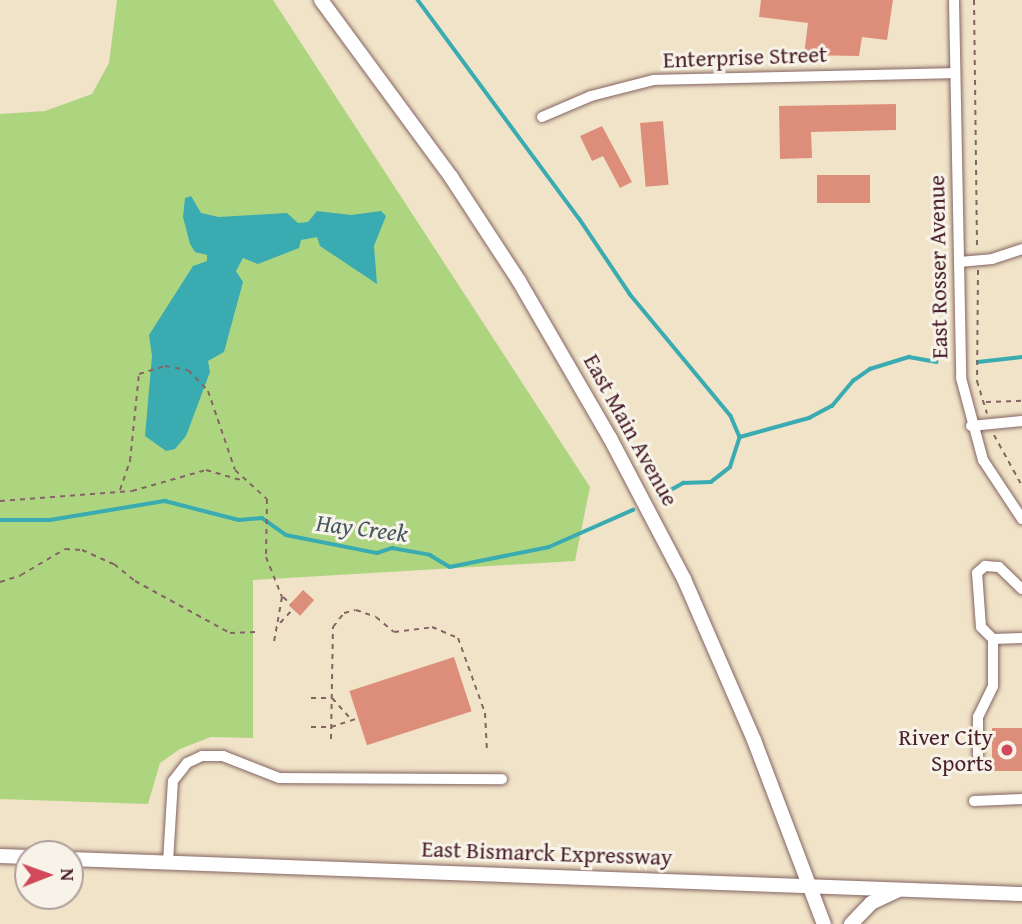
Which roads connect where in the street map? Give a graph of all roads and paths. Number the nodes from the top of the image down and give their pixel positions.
1 (321, 0) edge
2 (954, 0) edge
3 (974, 0) edge
4 (955, 73) junction
5 (542, 117) dead end
6 (1022, 249) edge
7 (978, 261) junction
8 (959, 262) junction
9 (1022, 401) edge
10 (1022, 421) edge
11 (971, 426) junction
12 (997, 442) dead end
13 (243, 480) junction
14 (1022, 486) edge
15 (120, 490) junction
16 (0, 501) edge
17 (1022, 519) edge
18 (0, 582) edge
19 (1022, 589) edge
20 (282, 597) junction
21 (291, 604) dead end
22 (292, 610) dead end
23 (279, 624) junction
24 (256, 632) dead end
25 (993, 639) junction
26 (1022, 639) edge
27 (274, 642) dead end
28 (311, 698) dead end
29 (332, 698) junction
30 (358, 718) dead end
31 (352, 720) junction
32 (311, 727) dead end
33 (331, 727) junction
34 (331, 739) dead end
35 (487, 752) dead end
36 (978, 755) dead end
37 (502, 779) dead end
38 (1022, 799) edge
39 (974, 801) dead end
40 (84, 859) edge
41 (168, 862) junction
42 (811, 886) junction
43 (901, 889) junction
44 (1022, 894) edge
45 (824, 924) edge
46 (850, 924) edge

1 - 42 main road, East Main Avenue
2 - 4 street, East Rosser Avenue
3 - 7 path
4 - 5 street, Enterprise Street
4 - 8 street, East Rosser Avenue
6 - 7 street
7 - 8 street
7 - 9 path
8 - 11 street, East Rosser Avenue
10 - 11 street
11 - 17 street, East Rosser Avenue
12 - 14 path
13 - 15 path
13 - 15 path
13 - 20 path
15 - 16 path
18 - 24 path
19 - 25 street
20 - 21 path
20 - 23 path
22 - 23 path
23 - 27 path
25 - 26 street
25 - 36 street
28 - 29 path
29 - 31 path
29 - 33 path
29 - 35 path
30 - 31 path
31 - 33 path
32 - 33 path
33 - 34 path
37 - 41 street
38 - 39 street
40 - 41 main road, East Bismarck Expressway
41 - 42 main road, East Bismarck Expressway
42 - 43 main road, East Bismarck Expressway
42 - 45 main road, East Main Avenue
43 - 44 main road, East Bismarck Expressway
43 - 46 main road

